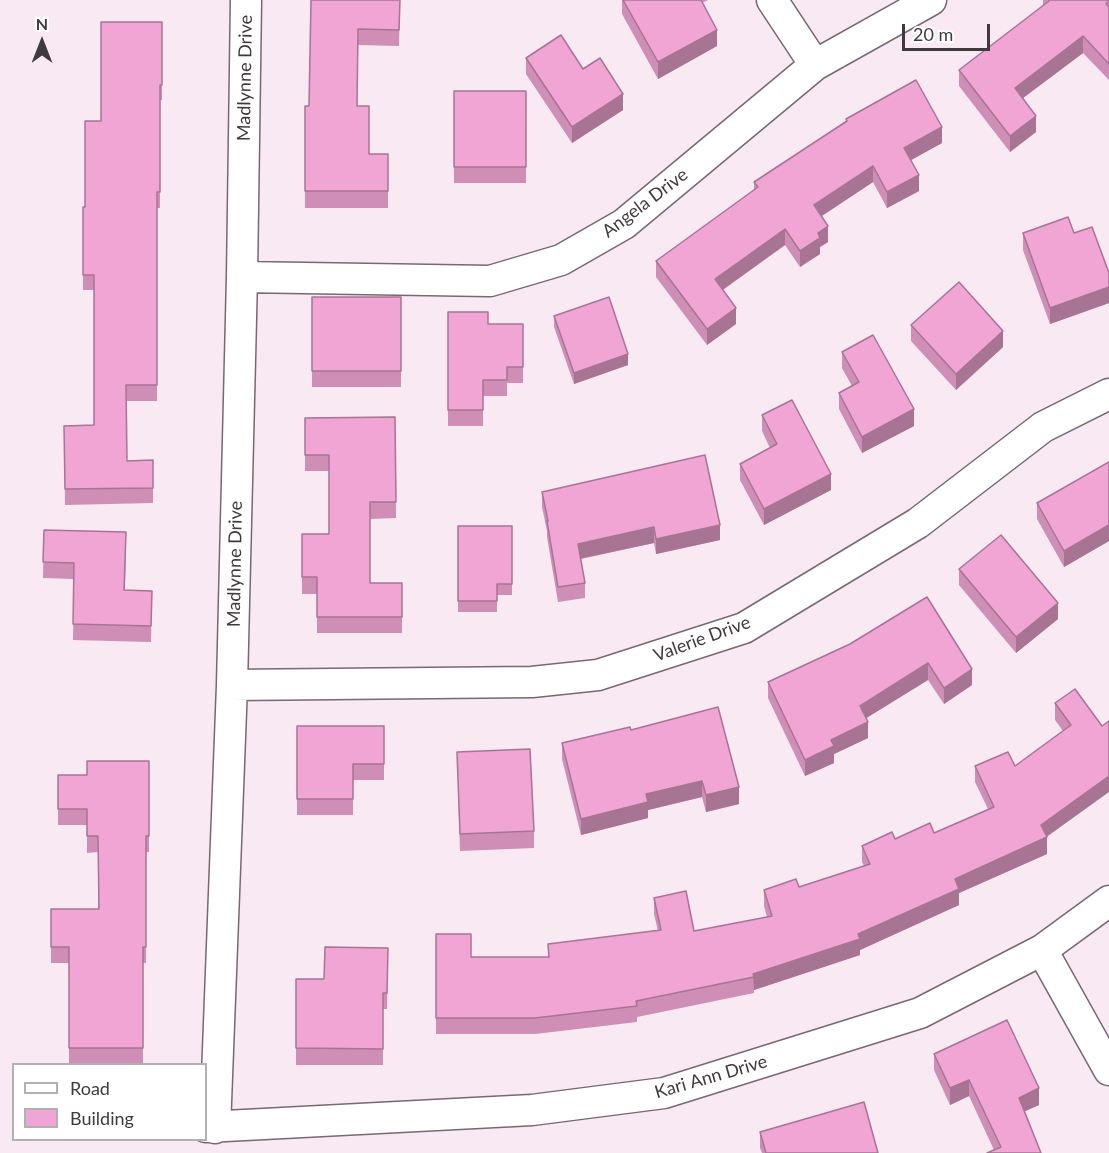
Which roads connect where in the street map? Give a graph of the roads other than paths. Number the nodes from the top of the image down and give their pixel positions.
1 (246, 0) edge
2 (772, 0) edge
3 (931, 0) edge
4 (815, 65) junction
5 (242, 277) junction
6 (1109, 394) edge
7 (232, 686) junction
8 (1109, 901) edge
9 (1041, 950) junction
10 (1109, 1070) edge
11 (210, 1128) edge

1 - 5 street, Madlynne Drive
2 - 4 street
3 - 4 street, Angela Drive
4 - 5 street, Angela Drive
5 - 7 street, Madlynne Drive
6 - 7 street, Valerie Drive
7 - 11 street, Madlynne Drive
8 - 9 street, Kari Ann Drive
9 - 10 street
9 - 11 street, Kari Ann Drive

